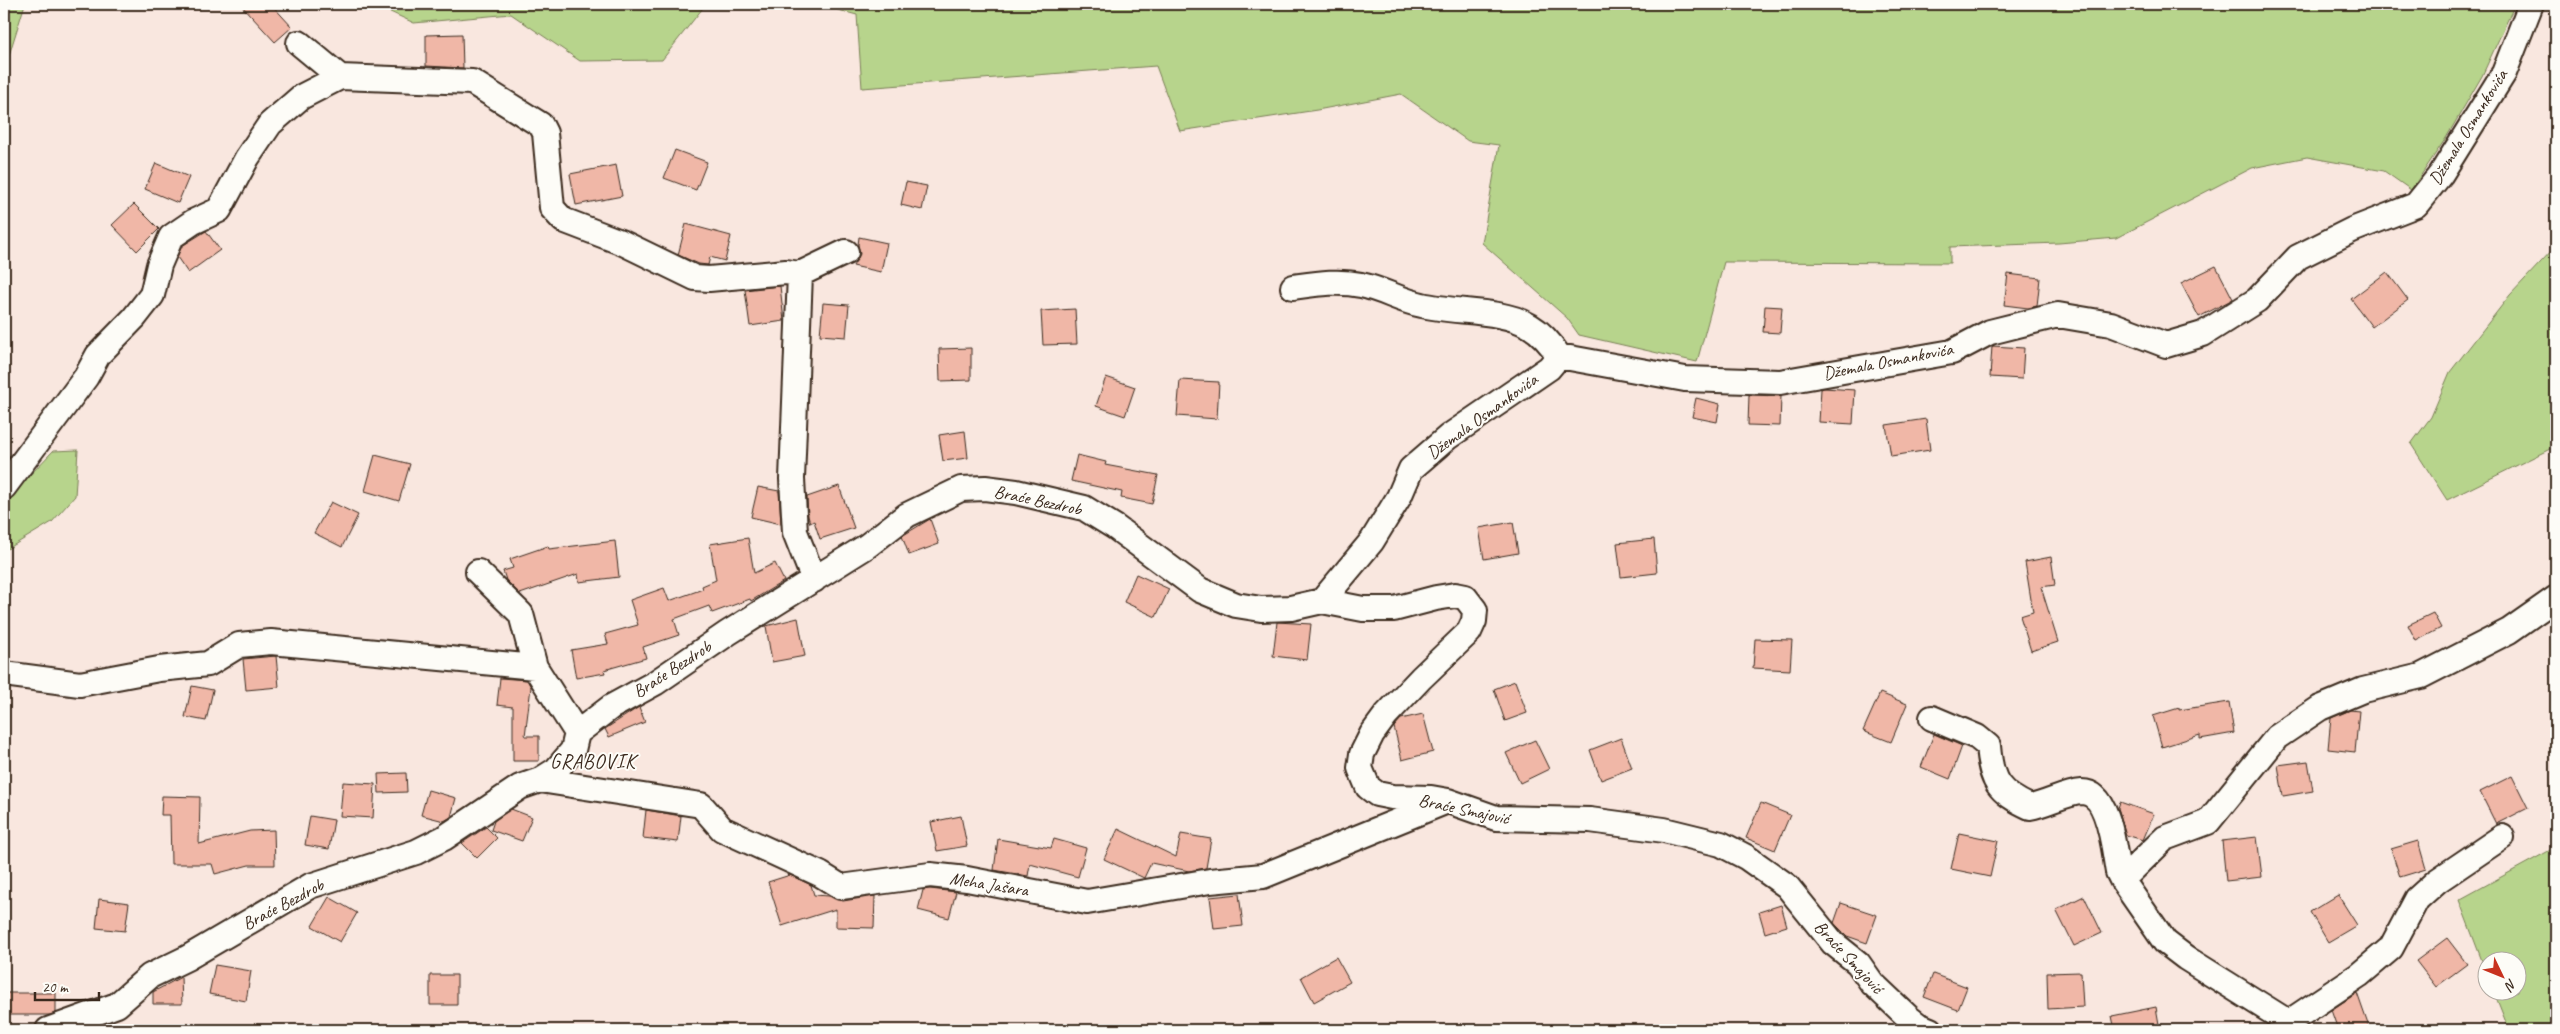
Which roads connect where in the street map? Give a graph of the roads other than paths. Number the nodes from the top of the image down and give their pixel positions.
1 (2531, 4) edge
2 (299, 43) dead end
3 (340, 77) junction
4 (846, 252) dead end
5 (800, 274) junction
6 (1293, 287) dead end
7 (1559, 356) junction
8 (4, 487) edge
9 (478, 572) dead end
10 (814, 580) junction
11 (2556, 598) edge
12 (1322, 601) junction
13 (535, 667) junction
14 (4, 674) edge
15 (1932, 718) dead end
16 (577, 733) junction
17 (540, 780) junction
18 (1448, 801) junction
19 (2502, 838) dead end
20 (2122, 880) junction
21 (2283, 1027) edge
22 (48, 1030) edge
23 (1930, 1030) edge

1 - 7 street, Džemala Osmankovića
2 - 3 street
3 - 5 street
3 - 8 street
4 - 5 street
5 - 10 street
6 - 7 street
7 - 12 street, Džemala Osmankovića
9 - 13 street
10 - 12 street, Braće Bezdrob
10 - 16 street, Braće Bezdrob
11 - 20 street
12 - 18 street, Braće Smajović
13 - 14 street
13 - 16 street
15 - 20 street
16 - 17 street, Braće Bezdrob
17 - 18 street, Meha Jašara
17 - 22 street, Braće Bezdrob
18 - 23 street, Braće Smajović
19 - 21 street
20 - 21 street

